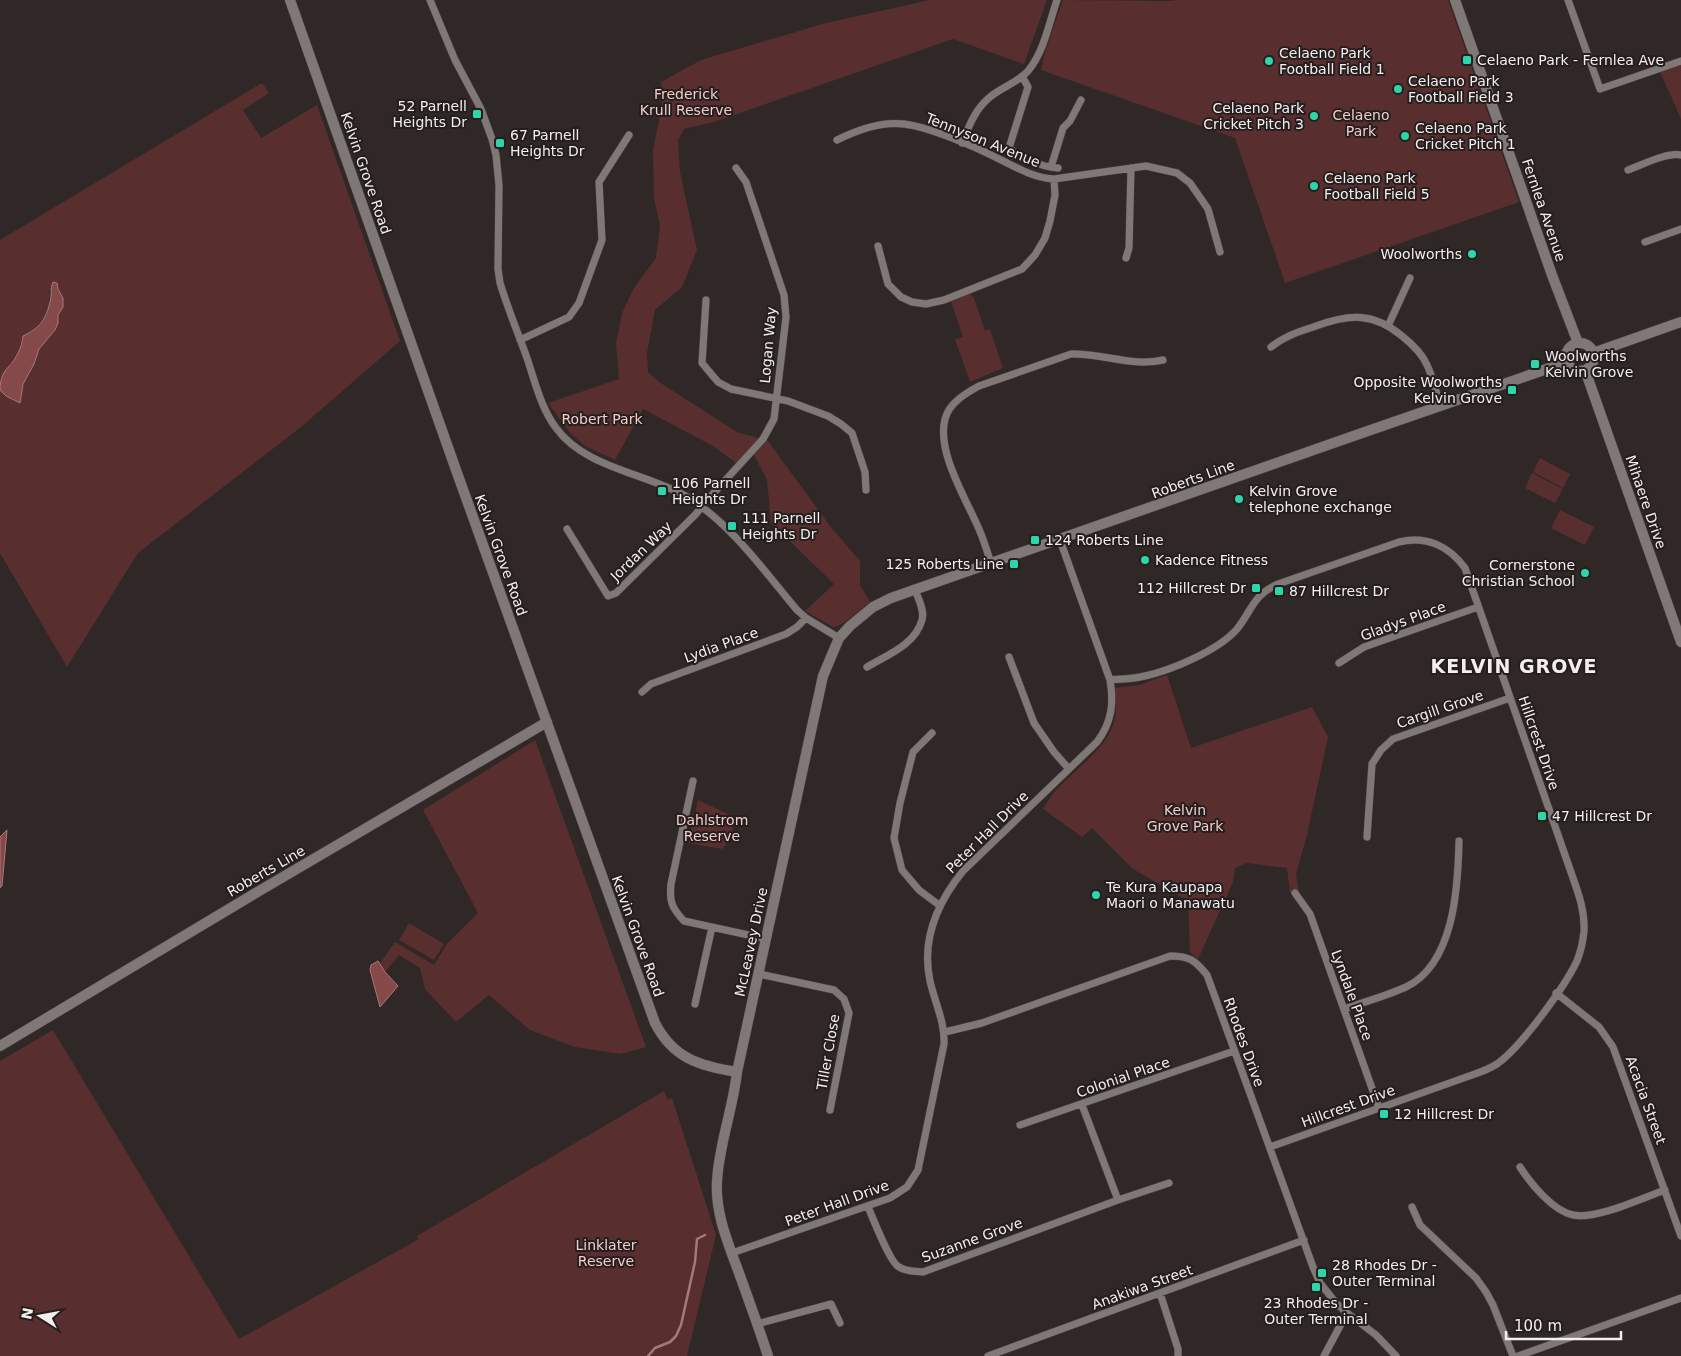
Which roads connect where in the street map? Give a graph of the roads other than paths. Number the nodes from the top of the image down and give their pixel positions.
1 (290, 0) edge
2 (430, 0) edge
3 (1057, 0) edge
4 (1455, 0) edge
5 (1568, 0) edge
6 (1681, 61) edge
7 (1022, 76) junction
8 (1080, 100) dead end
9 (629, 136) dead end
10 (837, 140) dead end
11 (962, 143) junction
12 (1681, 155) edge
13 (736, 168) dead end
14 (1131, 168) junction
15 (1628, 170) dead end
16 (1054, 179) junction
17 (1681, 229) edge
18 (1645, 242) dead end
19 (878, 246) dead end
20 (1220, 252) dead end
21 (1126, 258) dead end
22 (1410, 278) dead end
23 (706, 300) dead end
24 (1681, 322) edge
25 (1388, 326) junction
26 (520, 340) junction
27 (1578, 343) junction
28 (1271, 347) dead end
29 (1593, 353) junction
30 (1164, 360) dead end
31 (1567, 362) junction
32 (1585, 370) junction
33 (776, 397) junction
34 (1440, 405) junction
35 (866, 490) dead end
36 (702, 507) junction
37 (567, 529) dead end
38 (1060, 540) junction
39 (991, 563) junction
40 (914, 590) junction
41 (1478, 607) junction
42 (806, 618) junction
43 (839, 638) junction
44 (1681, 642) edge
45 (1009, 657) dead end
46 (1339, 663) dead end
47 (867, 667) dead end
48 (1110, 680) junction
49 (642, 692) dead end
50 (1510, 698) junction
51 (547, 722) junction
52 (932, 732) dead end
53 (1069, 769) junction
54 (693, 781) dead end
55 (1367, 837) dead end
56 (1459, 841) dead end
57 (1295, 893) dead end
58 (939, 905) junction
59 (712, 927) junction
60 (767, 939) junction
61 (758, 974) junction
62 (1556, 994) junction
63 (695, 1004) dead end
64 (1344, 1009) junction
65 (945, 1032) junction
66 (0, 1046) edge
67 (1234, 1051) junction
68 (737, 1072) junction
69 (1082, 1105) junction
70 (1379, 1108) junction
71 (830, 1110) dead end
72 (1020, 1125) dead end
73 (1270, 1147) junction
74 (1520, 1168) dead end
75 (1168, 1183) dead end
76 (1665, 1190) junction
77 (1118, 1200) junction
78 (868, 1207) junction
79 (1412, 1207) dead end
80 (1681, 1236) edge
81 (1304, 1240) junction
82 (732, 1253) junction
83 (1160, 1293) junction
84 (1681, 1298) edge
85 (1346, 1313) junction
86 (840, 1323) dead end
87 (757, 1324) junction
88 (768, 1356) edge
89 (988, 1356) edge
90 (1178, 1356) edge
91 (1324, 1356) edge
92 (1396, 1356) edge
93 (1513, 1356) edge
94 (1518, 1356) edge

1 - 51 street, Kelvin Grove Road
2 - 26 street
3 - 7 street
4 - 27 street, Fernlea Avenue
5 - 6 street
7 - 8 street
7 - 11 street
9 - 26 street
10 - 11 street, Tennyson Avenue
11 - 16 street, Tennyson Avenue
12 - 15 street
13 - 33 street, Logan Way
14 - 16 street, Tennyson Avenue
14 - 20 street, Tennyson Avenue
14 - 21 street
16 - 19 street
17 - 18 street
22 - 25 street
23 - 33 street
24 - 29 street
25 - 28 street
25 - 34 street
26 - 36 street
27 - 29 street
27 - 31 street
29 - 32 street
30 - 39 street
31 - 32 street
31 - 34 street, Roberts Line
32 - 44 street, Mihaere Drive
33 - 35 street
33 - 36 street, Logan Way
34 - 38 street, Roberts Line
36 - 37 street, Jordan Way
36 - 42 street
38 - 39 street, Roberts Line
38 - 48 street, Peter Hall Drive
39 - 40 street, Roberts Line
40 - 43 street, Roberts Line
40 - 47 street
41 - 46 street, Gladys Place
41 - 48 street, Hillcrest Drive
41 - 50 street, Hillcrest Drive
42 - 43 street
42 - 49 street, Lydia Place
43 - 60 street, McLeavey Drive
45 - 53 street
48 - 53 street, Peter Hall Drive
50 - 55 street, Cargill Grove
50 - 62 street, Hillcrest Drive
51 - 66 street, Roberts Line
51 - 68 street, Kelvin Grove Road
52 - 58 street
53 - 58 street, Peter Hall Drive
54 - 59 street
56 - 64 street
57 - 64 street, Lyndale Place
58 - 65 street, Peter Hall Drive
59 - 60 street
59 - 63 street
60 - 61 street, McLeavey Drive
61 - 68 street, McLeavey Drive
61 - 71 street, Tiller Close
62 - 70 street, Hillcrest Drive
62 - 76 street, Acacia Street
64 - 70 street, Lyndale Place
65 - 67 street, Rhodes Drive
65 - 78 street, Peter Hall Drive
67 - 69 street, Colonial Place
67 - 73 street, Rhodes Drive
68 - 82 street, McLeavey Drive
69 - 72 street, Colonial Place
69 - 77 street
70 - 73 street, Hillcrest Drive
73 - 81 street, Rhodes Drive
74 - 76 street
75 - 77 street, Suzanne Grove
76 - 80 street, Acacia Street
77 - 78 street, Suzanne Grove
78 - 82 street, Peter Hall Drive
79 - 93 street
81 - 83 street, Anakiwa Street
81 - 85 street, Rhodes Drive
82 - 87 street
83 - 89 street, Anakiwa Street
83 - 90 street
84 - 94 street
85 - 91 street
85 - 92 street, Rhodes Drive
86 - 87 street
87 - 88 street

